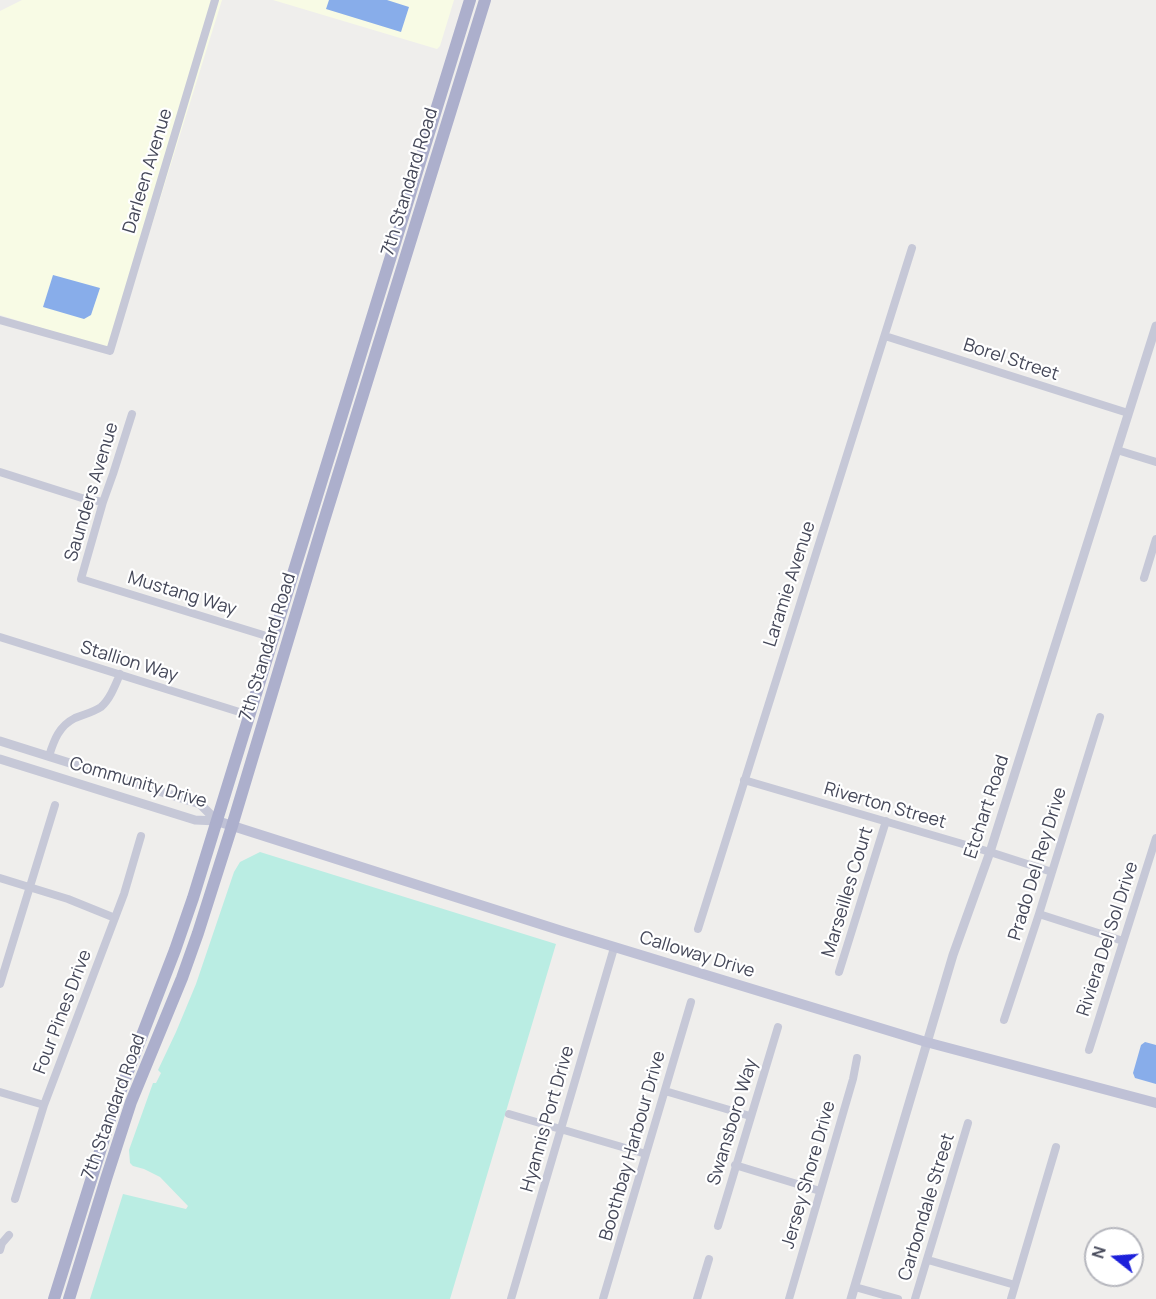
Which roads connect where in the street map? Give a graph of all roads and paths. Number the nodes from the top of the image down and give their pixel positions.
1 (216, 0) edge
2 (470, 0) edge
3 (485, 0) edge
4 (912, 248) dead end
5 (0, 320) edge
6 (1156, 326) edge
7 (885, 336) junction
8 (1128, 413) junction
9 (132, 414) dead end
10 (1117, 450) junction
11 (1156, 462) edge
12 (0, 472) edge
13 (103, 502) junction
14 (1156, 539) edge
15 (1144, 578) dead end
16 (81, 579) joint
17 (0, 637) edge
18 (273, 638) junction
19 (120, 675) junction
20 (249, 715) junction
21 (1100, 717) dead end
22 (0, 741) edge
23 (49, 756) junction
24 (0, 759) edge
25 (744, 780) junction
26 (55, 805) dead end
27 (217, 821) junction
28 (886, 821) junction
29 (232, 826) junction
30 (141, 836) dead end
31 (1156, 838) edge
32 (990, 852) junction
33 (1052, 872) junction
34 (0, 878) edge
35 (30, 887) junction
36 (1039, 914) junction
37 (115, 918) junction
38 (698, 929) dead end
39 (1123, 941) junction
40 (614, 948) junction
41 (839, 972) dead end
42 (0, 984) edge
43 (691, 1002) dead end
44 (1004, 1020) dead end
45 (778, 1027) dead end
46 (927, 1042) junction
47 (1089, 1050) dead end
48 (856, 1058) dead end
49 (665, 1090) junction
50 (0, 1092) edge
51 (1156, 1103) edge
52 (44, 1106) junction
53 (510, 1114) dead end
54 (750, 1116) junction
55 (968, 1123) dead end
56 (560, 1128) junction
57 (1056, 1148) dead end
58 (646, 1154) junction
59 (735, 1165) junction
60 (820, 1191) junction
61 (15, 1200) dead end
62 (718, 1226) dead end
63 (9, 1235) dead end
64 (0, 1250) edge
65 (709, 1259) dead end
66 (928, 1260) junction
67 (1015, 1285) junction
68 (855, 1287) junction
69 (54, 1299) edge
70 (69, 1299) edge
71 (511, 1299) edge
72 (603, 1299) edge
73 (697, 1299) edge
74 (789, 1299) edge
75 (851, 1299) edge
76 (898, 1299) edge
77 (915, 1299) edge
78 (1011, 1299) edge

1 - 5 street, Darleen Avenue
2 - 18 main road, 7th Standard Road
3 - 29 main road, 7th Standard Road
4 - 7 street, Laramie Avenue
6 - 8 street, Etchart Road
7 - 8 street, Borel Street
7 - 25 street, Laramie Avenue
8 - 10 street, Etchart Road
9 - 13 street, Saunders Avenue
10 - 11 street
10 - 32 street, Etchart Road
12 - 13 street
13 - 16 street, Saunders Avenue
14 - 15 street
16 - 18 street, Mustang Way
17 - 19 street, Stallion Way
18 - 20 main road, 7th Standard Road
19 - 20 street, Stallion Way
19 - 23 street
20 - 27 main road, 7th Standard Road
21 - 33 street, Prado Del Rey Drive
22 - 23 street, Community Drive
23 - 27 street, Community Drive
24 - 27 street, Community Drive
25 - 28 street, Riverton Street
25 - 38 street, Laramie Avenue
26 - 35 street
27 - 29 main road, Calloway Drive
27 - 69 main road, 7th Standard Road
28 - 32 street, Riverton Street
28 - 41 street, Marseilles Court
29 - 40 main road, Calloway Drive
29 - 70 main road, 7th Standard Road
30 - 37 street, Four Pines Drive
31 - 39 street, Riviera Del Sol Drive
32 - 33 street, Riverton Street
32 - 46 street, Etchart Road
33 - 36 street, Prado Del Rey Drive
34 - 35 street
35 - 37 street
35 - 42 street
36 - 39 street
36 - 44 street, Prado Del Rey Drive
37 - 52 street, Four Pines Drive
39 - 47 street, Riviera Del Sol Drive
40 - 46 main road, Calloway Drive
40 - 56 street, Hyannis Port Drive
43 - 49 street, Boothbay Harbour Drive
45 - 54 street, Swansboro Way
46 - 51 main road, Calloway Drive
46 - 68 street, Etchart Road
48 - 60 street, Jersey Shore Drive
49 - 54 street
49 - 58 street, Boothbay Harbour Drive
50 - 52 street
52 - 61 street, Four Pines Drive
53 - 56 street
54 - 59 street, Swansboro Way
55 - 66 street, Carbondale Street
56 - 58 street
56 - 71 street, Hyannis Port Drive
57 - 67 street
58 - 72 street, Boothbay Harbour Drive
59 - 60 street
59 - 62 street, Swansboro Way
60 - 74 street, Jersey Shore Drive
63 - 64 street
65 - 73 street
66 - 67 street
66 - 77 street, Carbondale Street
67 - 78 street
68 - 75 street, Etchart Road
68 - 76 street

